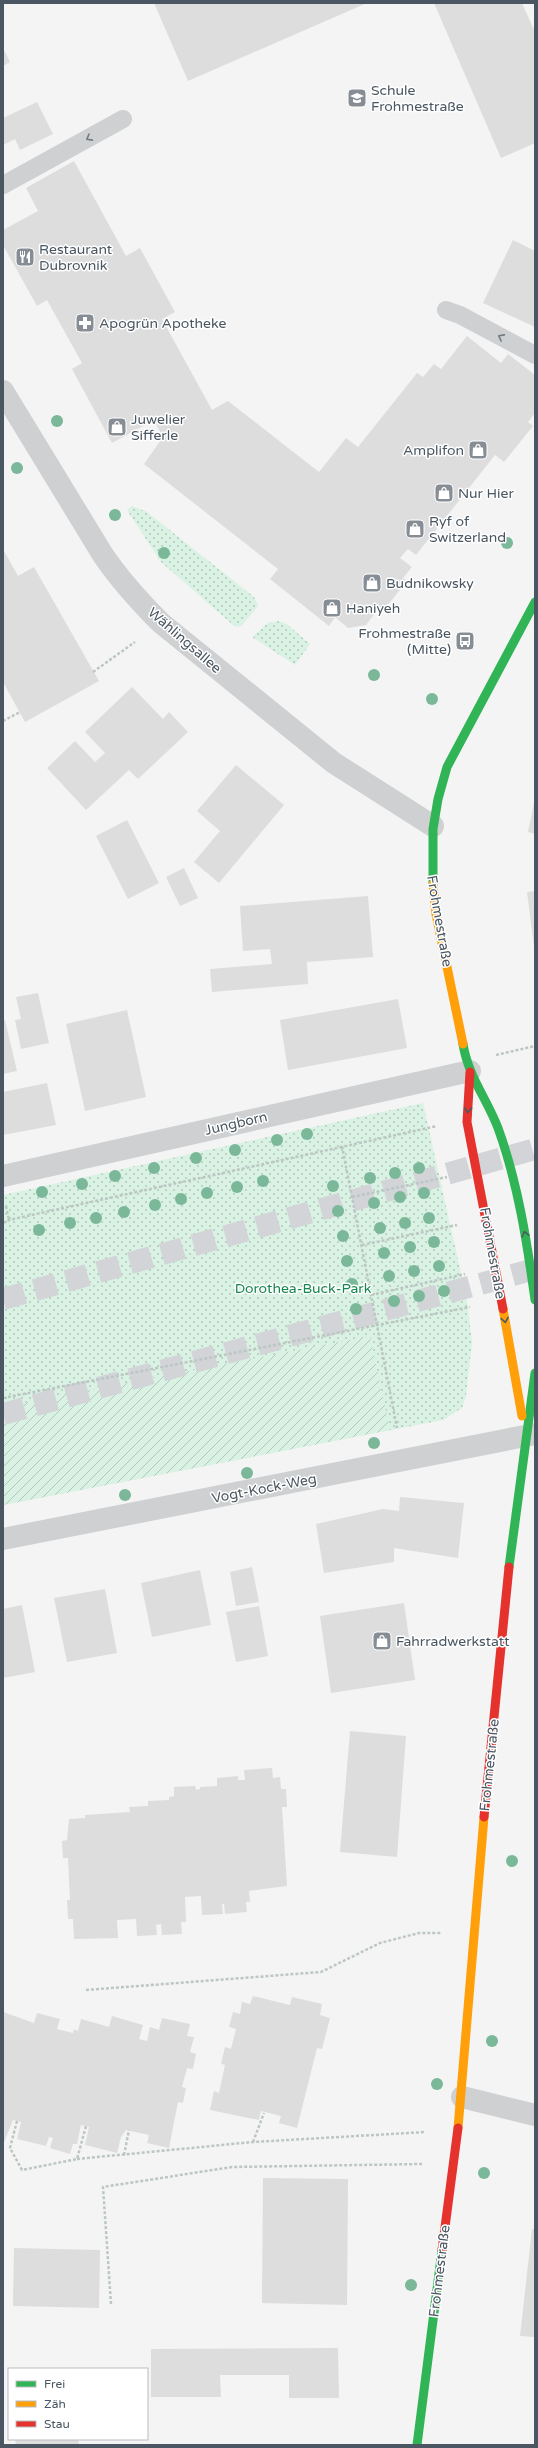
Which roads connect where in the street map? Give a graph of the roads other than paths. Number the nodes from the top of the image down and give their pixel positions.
1 (123, 119) dead end
2 (3, 186) edge
3 (446, 310) dead end
4 (535, 355) edge
5 (3, 391) edge
6 (535, 602) edge
7 (433, 826) junction
8 (468, 1066) junction
9 (3, 1176) edge
10 (535, 1300) edge
11 (535, 1373) edge
12 (530, 1435) edge
13 (3, 1539) edge
14 (462, 2097) junction
15 (535, 2115) edge
16 (417, 2445) edge

1 -> 2 lane
4 -> 3 lane
5 - 7 street, Wählingsallee
6 - 7 street, Frohmestraße
7 - 8 street, Frohmestraße
8 - 9 street, Jungborn
10 -> 8 street, Frohmestraße
8 -> 12 street, Frohmestraße
11 - 12 street, Frohmestraße
12 - 13 street, Vogt-Kock-Weg
12 - 14 street, Frohmestraße
14 - 15 street
14 - 16 street, Frohmestraße

